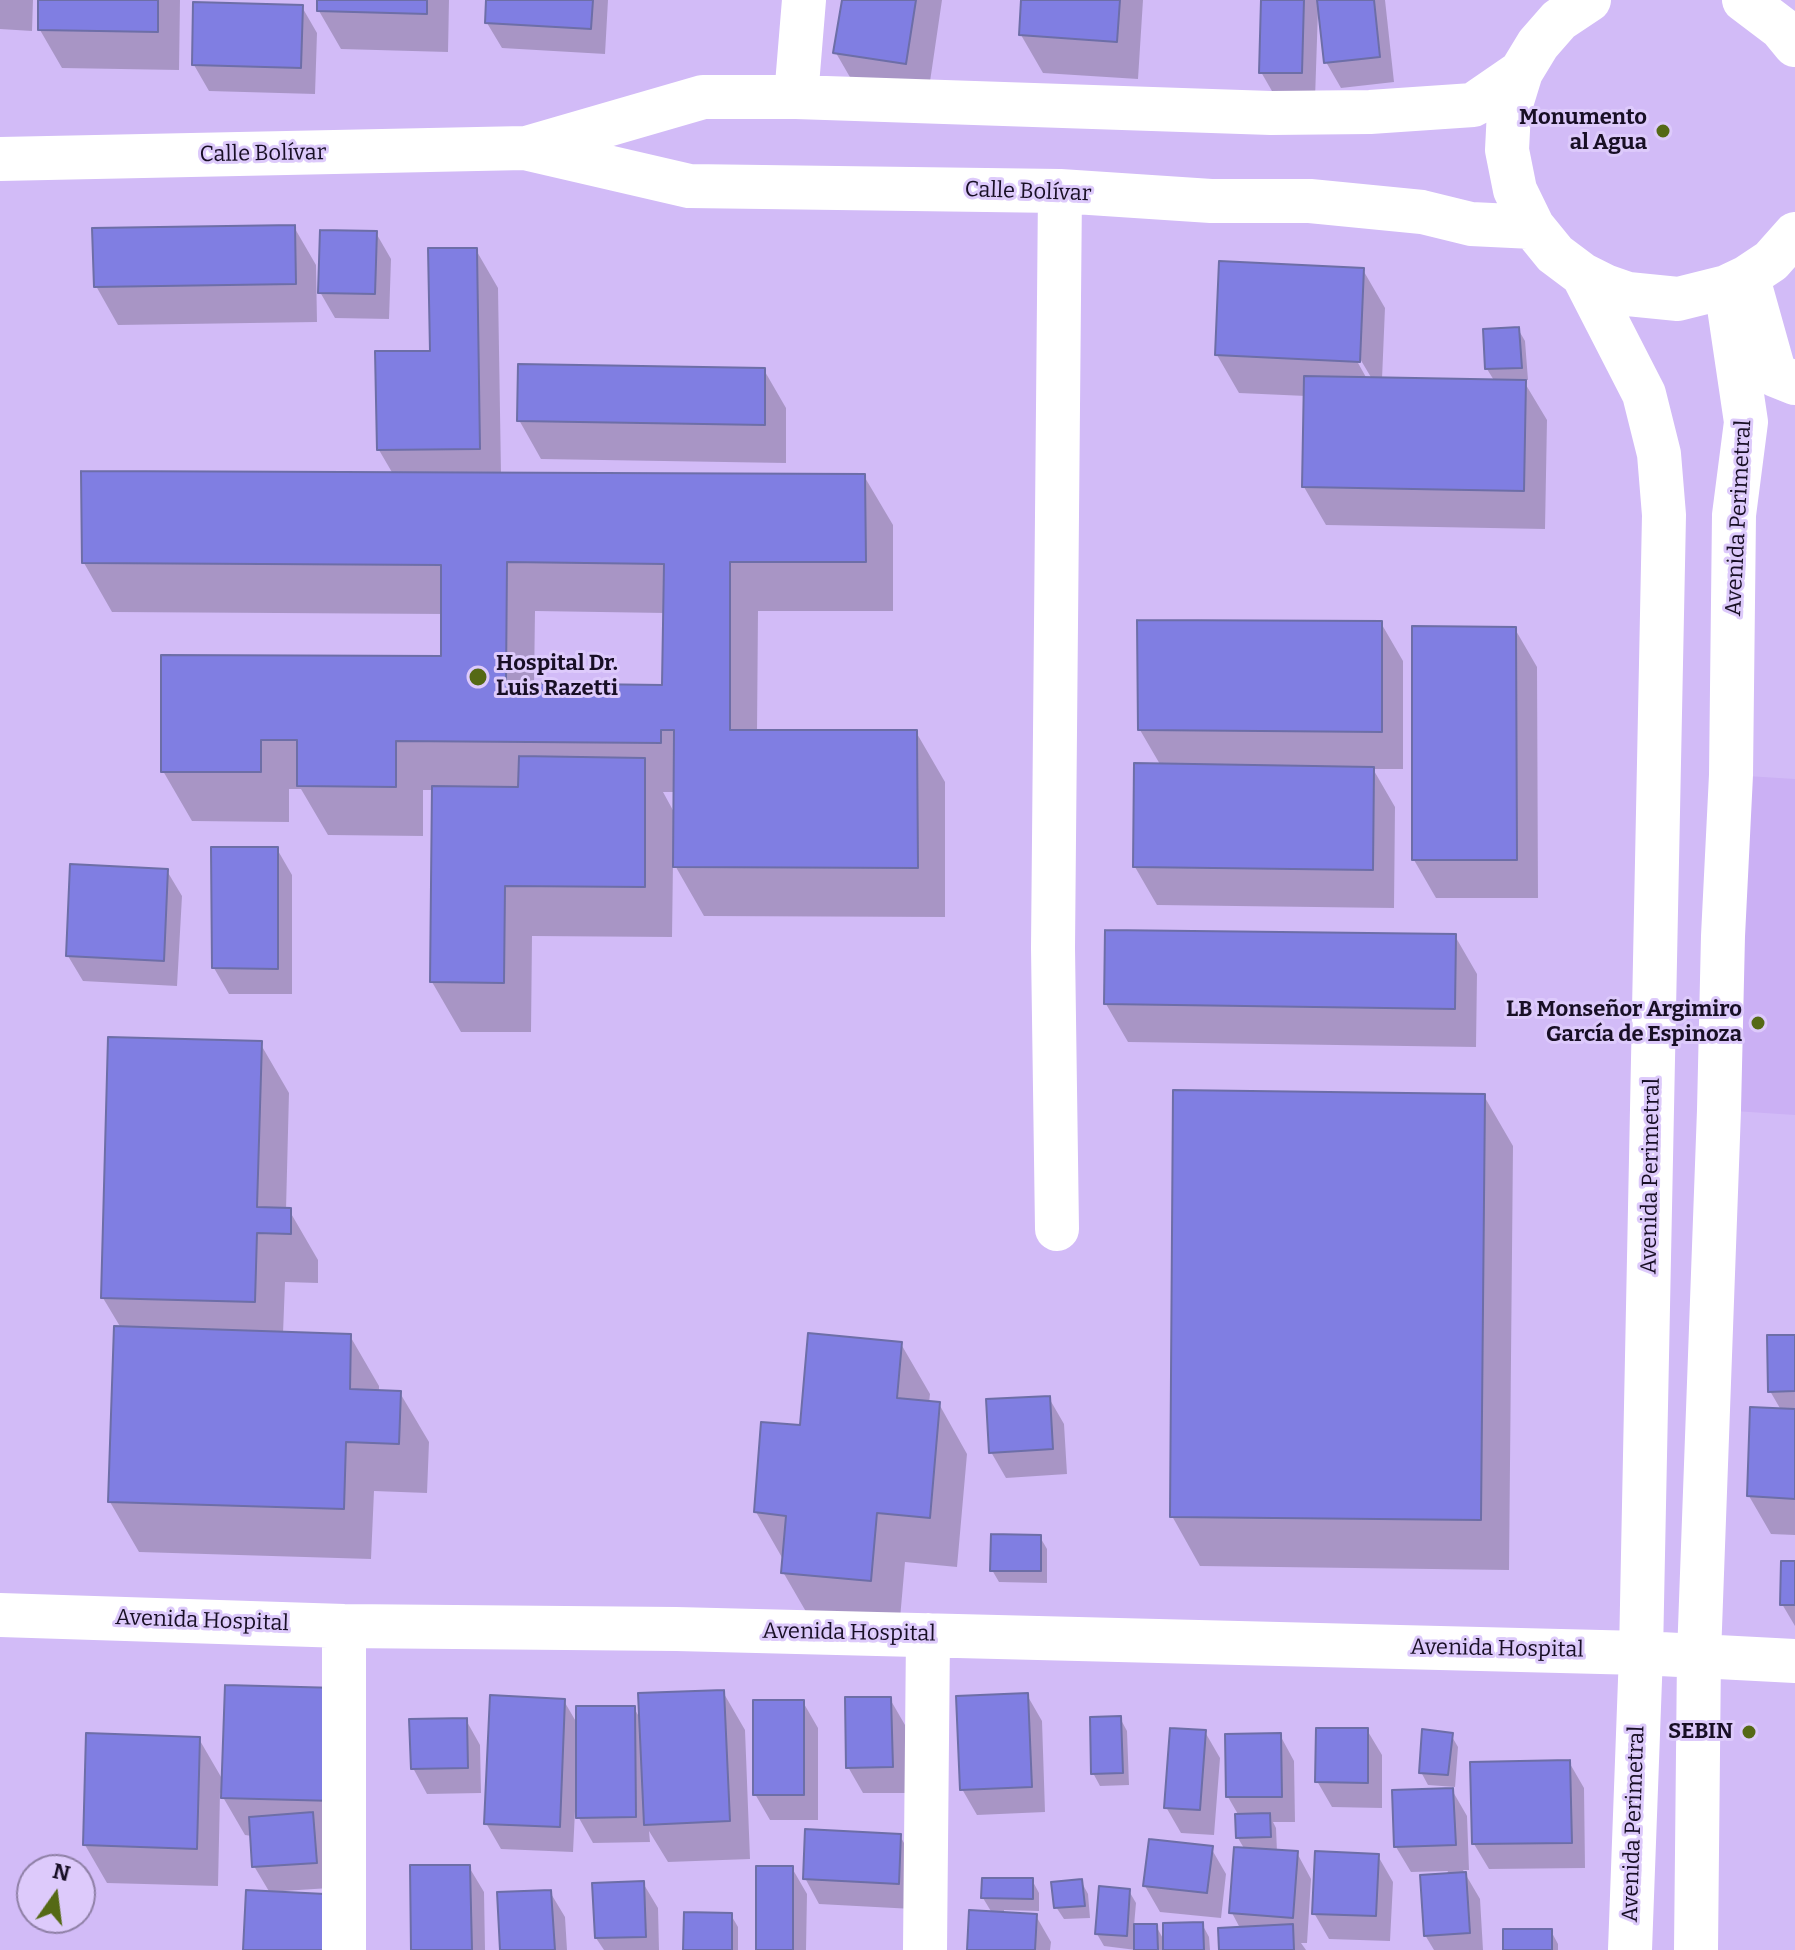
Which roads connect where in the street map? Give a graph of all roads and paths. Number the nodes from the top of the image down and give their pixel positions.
1 (804, 0) edge
2 (1765, 3) edge
3 (1576, 7) edge
4 (1795, 45) edge
5 (1521, 72) junction
6 (796, 97) junction
7 (525, 148) junction
8 (0, 159) edge
9 (1060, 191) junction
10 (1533, 227) junction
11 (1795, 234) edge
12 (1583, 275) junction
13 (1737, 282) junction
14 (1795, 383) edge
15 (1057, 1229) dead end
16 (0, 1615) edge
17 (344, 1626) junction
18 (928, 1635) junction
19 (1641, 1653) junction
20 (1699, 1655) junction
21 (1795, 1661) edge
22 (344, 1950) edge
23 (925, 1950) edge
24 (1630, 1950) edge
25 (1696, 1950) edge

1 - 6 street
2 - 4 street
3 - 5 street
5 - 6 street, Calle Bolívar
5 - 10 street
6 - 7 street, Calle Bolívar
7 - 8 street, Calle Bolívar
7 - 9 street, Calle Bolívar
9 - 10 street, Calle Bolívar
9 - 15 street
10 - 12 street
11 - 13 street
12 - 13 street
12 - 19 street, Avenida Perimetral
13 - 14 street
13 - 20 street, Avenida Perimetral
16 - 17 street, Avenida Hospital
17 - 18 street, Avenida Hospital
17 - 22 street
18 - 19 street, Avenida Hospital
18 - 23 street
19 - 20 street, Avenida Hospital
19 - 24 street, Avenida Perimetral
20 - 21 street, Avenida Hospital
20 - 25 street, Avenida Perimetral

